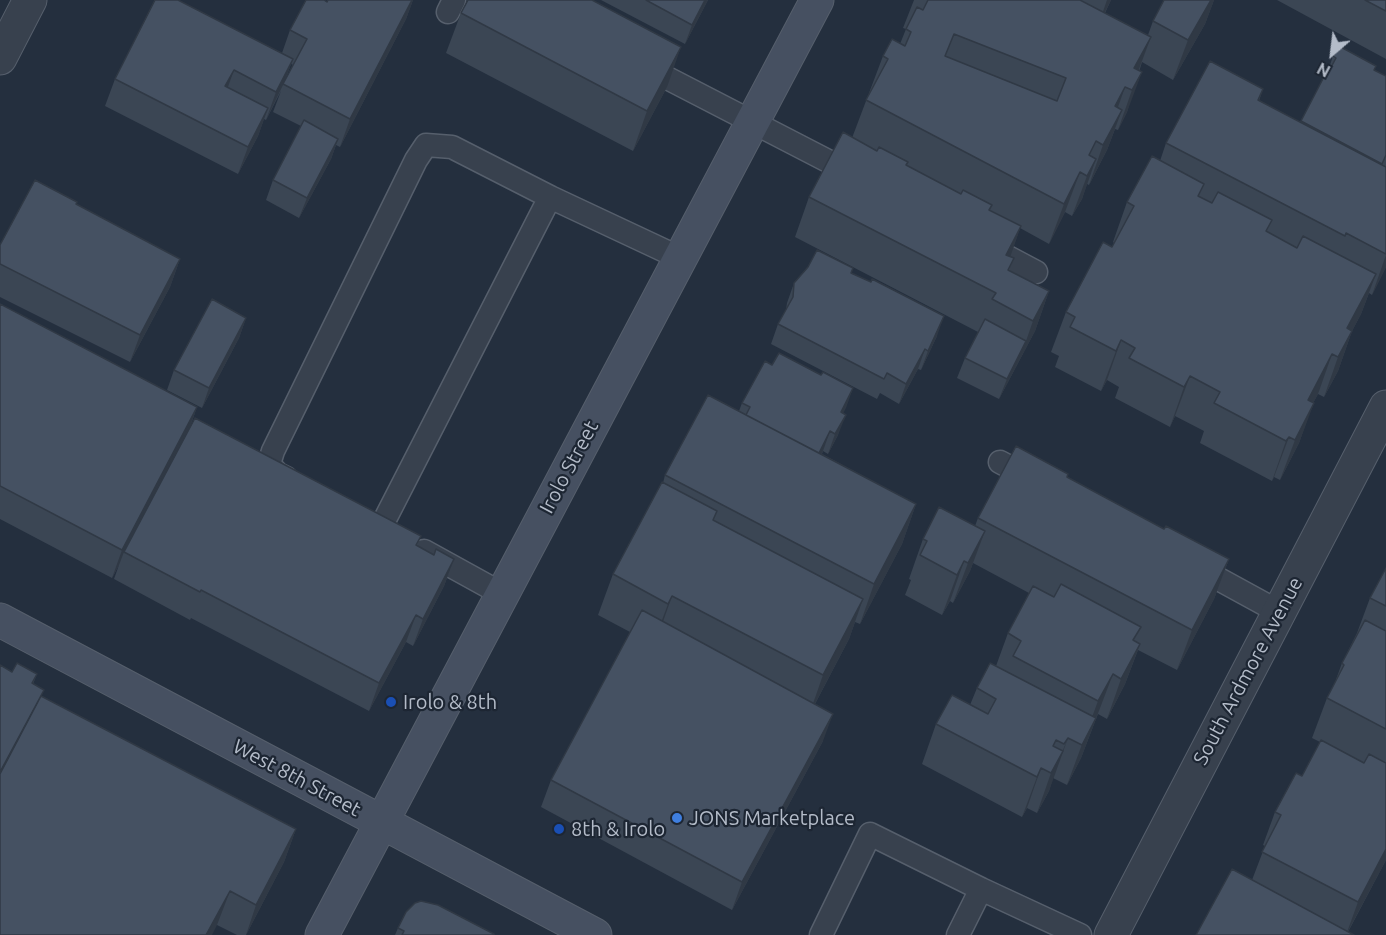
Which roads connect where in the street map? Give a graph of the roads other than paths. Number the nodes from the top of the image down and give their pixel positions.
1 (30, 0) edge
2 (817, 0) edge
3 (619, 53) edge
4 (0, 58) edge
5 (753, 122) junction
6 (875, 186) edge
7 (550, 197) junction
8 (966, 234) edge
9 (680, 258) junction
10 (1036, 272) dead end
11 (1386, 407) edge
12 (1000, 462) dead end
13 (1052, 489) edge
14 (309, 490) edge
15 (360, 516) edge
16 (381, 527) junction
17 (1176, 556) edge
18 (502, 594) junction
19 (1279, 612) junction
20 (0, 621) edge
21 (381, 822) junction
22 (981, 889) junction
23 (322, 935) edge
24 (595, 935) edge
25 (821, 935) edge
26 (958, 935) edge
27 (1080, 935) edge
28 (1111, 935) edge

1 - 4 street
2 - 5 main road, Irolo Street
3 - 5 lane
5 - 6 lane
5 - 9 main road, Irolo Street
7 - 9 lane
7 - 14 lane
7 - 16 lane
8 - 10 lane
9 - 18 main road, Irolo Street
11 - 19 street, South Ardmore Avenue
12 - 13 lane
15 - 16 lane
16 - 18 lane
17 - 19 lane
18 - 21 main road, Irolo Street
19 - 28 street, South Ardmore Avenue
20 - 21 main road, West 8th Street
21 - 23 main road, Irolo Street
21 - 24 main road, West 8th Street
22 - 25 lane
22 - 26 lane
22 - 27 lane

